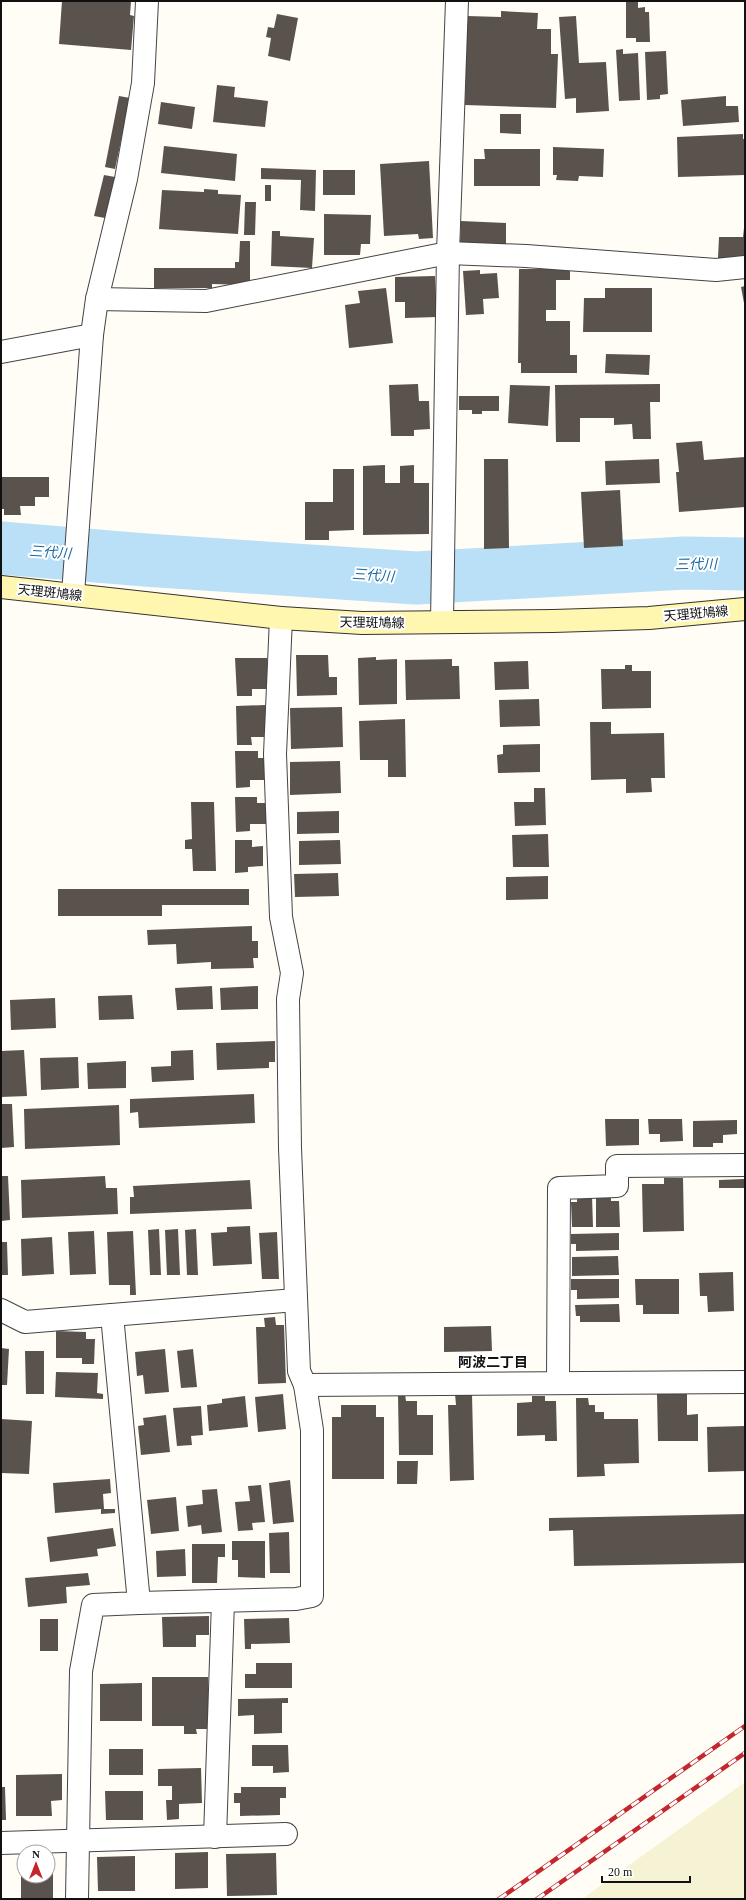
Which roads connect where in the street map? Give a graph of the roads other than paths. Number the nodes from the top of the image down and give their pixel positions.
1 (147, 1) edge
2 (457, 1) edge
3 (448, 253) junction
4 (745, 267) edge
5 (97, 299) junction
6 (92, 335) junction
7 (1, 352) edge
8 (1, 587) edge
9 (73, 594) junction
10 (745, 609) edge
11 (281, 618) junction
12 (442, 622) junction
13 (745, 1165) edge
14 (296, 1300) junction
15 (1, 1310) edge
16 (112, 1315) junction
17 (745, 1382) edge
18 (558, 1384) junction
19 (306, 1385) junction
20 (223, 1600) junction
21 (139, 1603) junction
22 (286, 1834) dead end
23 (215, 1837) junction
24 (78, 1841) junction
25 (1, 1844) edge
26 (77, 1899) edge

1 - 5 street
2 - 3 street
3 - 4 street
3 - 5 street
3 - 12 street
5 - 6 street
6 - 7 street
6 - 9 street
8 - 9 main road, 天理斑鳩線
9 - 11 main road, 天理斑鳩線
10 - 12 main road, 天理斑鳩線
11 - 12 main road, 天理斑鳩線
11 - 14 street
13 - 18 street
14 - 16 street
14 - 19 street
15 - 16 street
16 - 21 street
17 - 18 street
18 - 19 street
19 - 20 street
20 - 21 street
20 - 23 street
21 - 24 street
22 - 23 street
23 - 24 street
24 - 25 street
24 - 26 street

